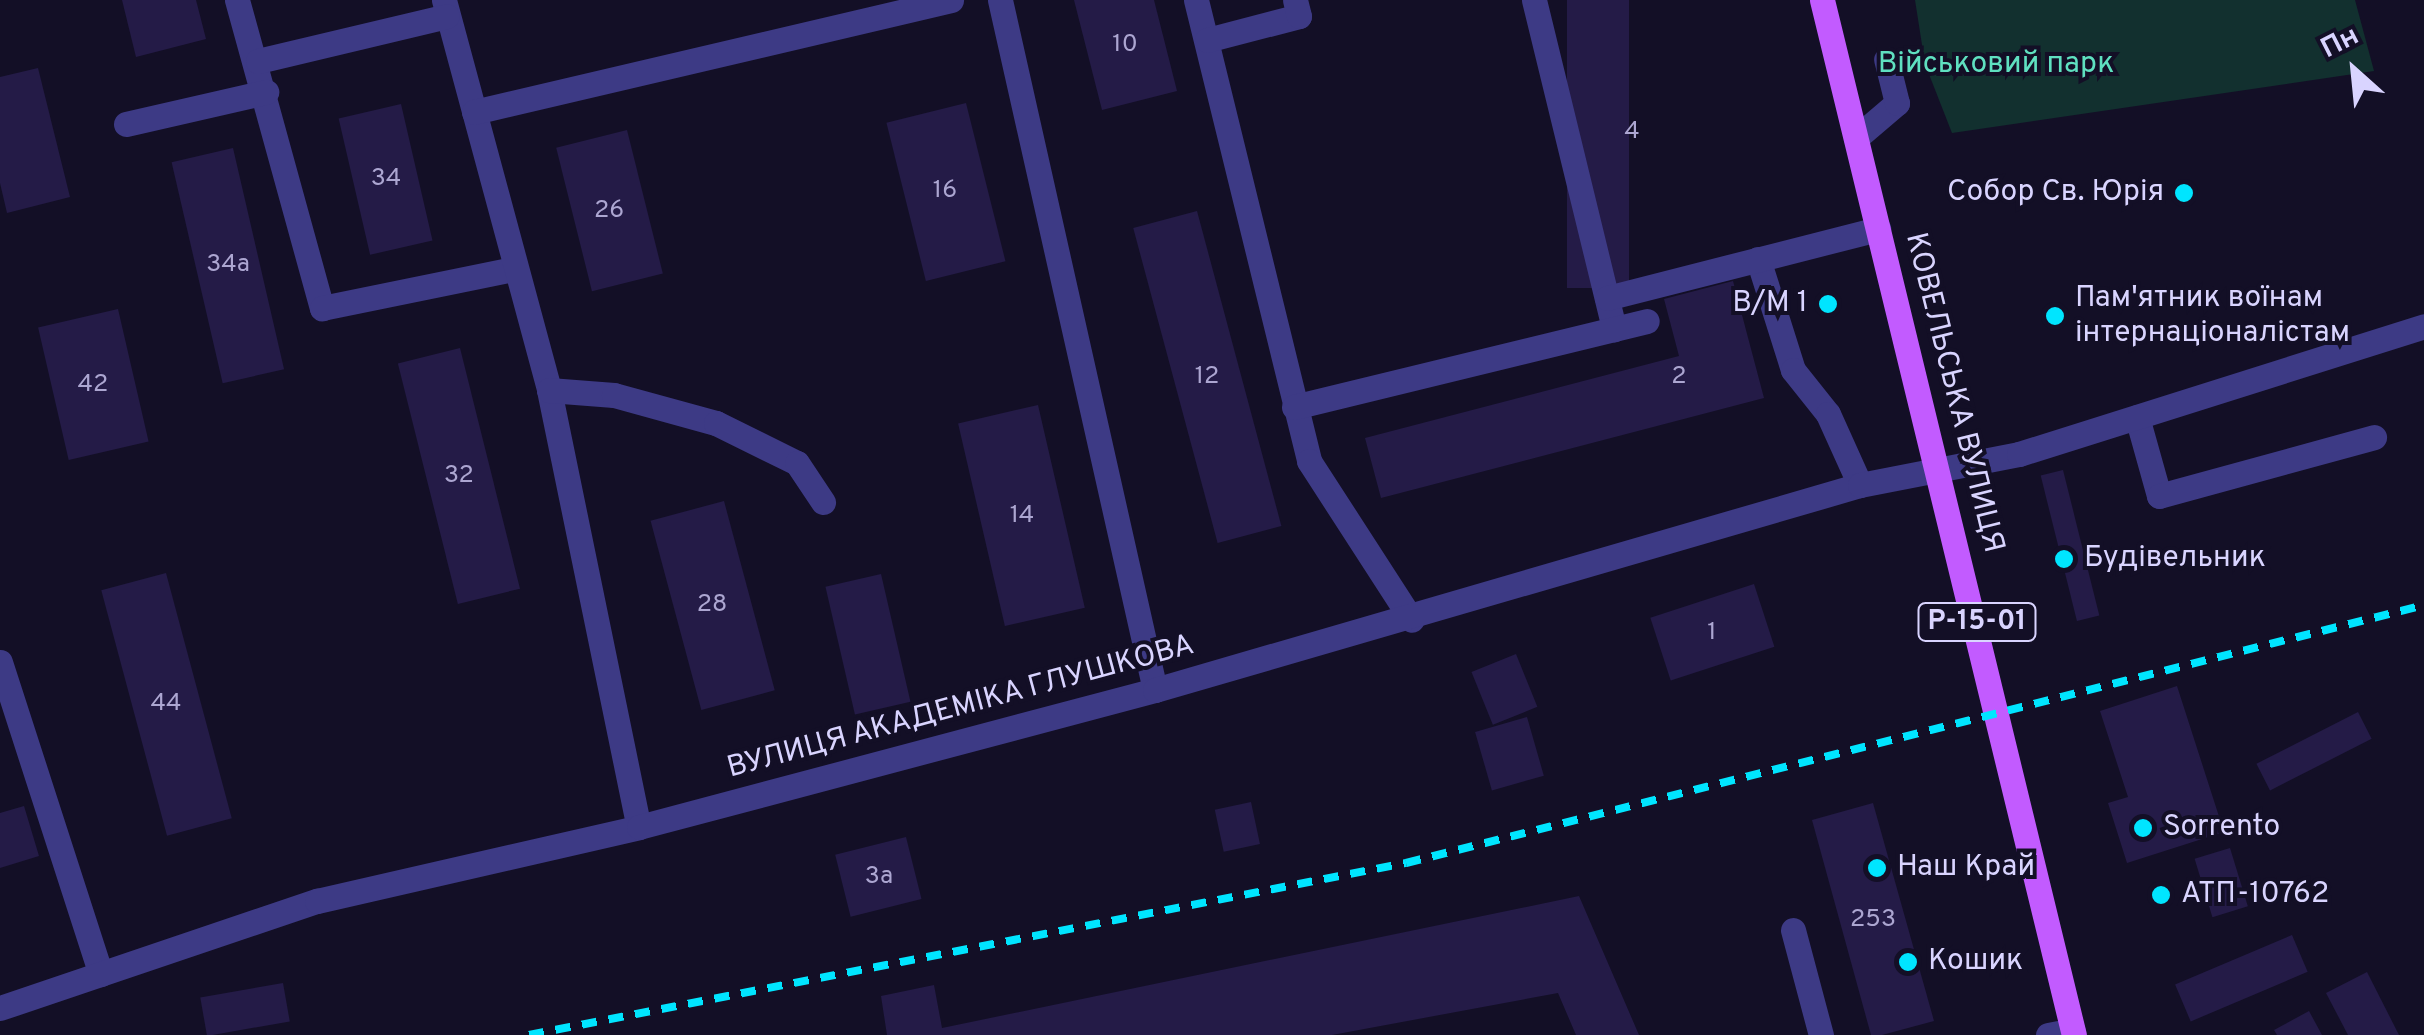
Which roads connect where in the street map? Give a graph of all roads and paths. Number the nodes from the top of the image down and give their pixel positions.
1 (237, 0) edge
2 (951, 0) edge
3 (1000, 0) edge
4 (1196, 0) edge
5 (1295, 0) edge
6 (1534, 0) edge
7 (1822, 0) edge
8 (446, 8) edge
9 (1207, 40) junction
10 (1886, 59) dead end
11 (258, 61) junction
12 (266, 92) junction
13 (474, 112) junction
14 (126, 124) dead end
15 (1856, 138) junction
16 (1878, 229) junction
17 (1758, 260) junction
18 (514, 269) junction
19 (1606, 298) junction
20 (1647, 322) dead end
21 (2424, 326) edge
22 (1614, 329) junction
23 (549, 390) junction
24 (1294, 407) junction
25 (2137, 417) junction
26 (2374, 436) dead end
27 (1940, 472) junction
28 (1860, 485) junction
29 (823, 502) dead end
30 (1412, 620) junction
31 (0, 662) edge
32 (1155, 690) junction
33 (639, 827) junction
34 (1793, 930) dead end
35 (101, 974) junction
36 (0, 1008) edge
37 (2065, 1033) edge
38 (1821, 1035) edge

1 - 11 street
2 - 13 street
3 - 32 street
4 - 9 street
5 - 9 street
6 - 19 street
7 - 15 main road, КОВЕЛЬСЬКА ВУЛИЦЯ / Р-15-01
8 - 11 street
8 - 13 street
9 - 24 street
10 - 15 street
11 - 12 street
12 - 14 street
12 - 18 street
13 - 18 street
15 - 16 main road, КОВЕЛЬСЬКА ВУЛИЦЯ / Р-15-01
16 - 17 street
16 - 27 main road, КОВЕЛЬСЬКА ВУЛИЦЯ / Р-15-01
17 - 19 street
17 - 28 street
18 - 23 street
19 - 22 street
20 - 22 street
21 - 25 street, ВУЛИЦЯ АКАДЕМІКА ГЛУШКОВА
22 - 24 street
23 - 29 street
23 - 33 street
24 - 30 street
25 - 26 street
25 - 27 street, ВУЛИЦЯ АКАДЕМІКА ГЛУШКОВА
27 - 28 street, ВУЛИЦЯ АКАДЕМІКА ГЛУШКОВА
27 - 37 main road, КОВЕЛЬСЬКА ВУЛИЦЯ / Р-15-01
28 - 30 street, ВУЛИЦЯ АКАДЕМІКА ГЛУШКОВА
30 - 32 street, ВУЛИЦЯ АКАДЕМІКА ГЛУШКОВА
31 - 35 street
32 - 33 street, ВУЛИЦЯ АКАДЕМІКА ГЛУШКОВА
33 - 35 street, ВУЛИЦЯ АКАДЕМІКА ГЛУШКОВА
34 - 38 street
35 - 36 street, ВУЛИЦЯ АКАДЕМІКА ГЛУШКОВА

